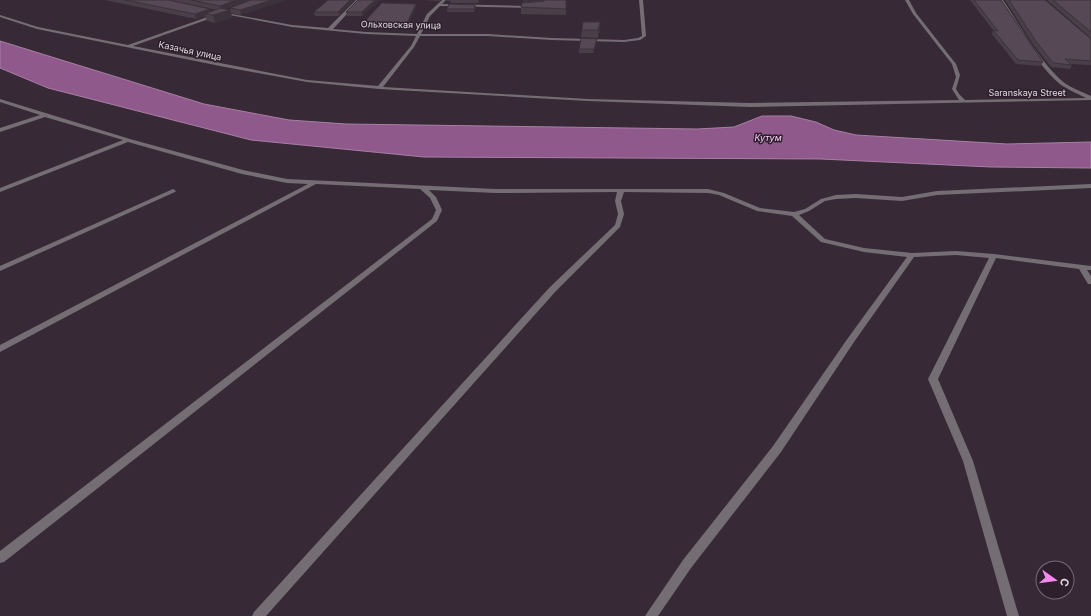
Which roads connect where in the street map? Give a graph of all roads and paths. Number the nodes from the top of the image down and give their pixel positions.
1 (358, 0) edge
2 (444, 0) edge
3 (547, 0) edge
4 (641, 0) edge
5 (907, 0) edge
6 (1001, 0) edge
7 (438, 5) junction
8 (229, 11) edge
9 (214, 12) edge
10 (222, 13) junction
11 (0, 16) edge
12 (329, 30) junction
13 (419, 35) junction
14 (128, 47) junction
15 (379, 88) junction
16 (1091, 98) edge
17 (0, 100) edge
18 (963, 101) junction
19 (45, 115) junction
20 (0, 130) edge
21 (128, 140) junction
22 (316, 182) junction
23 (1091, 186) edge
24 (421, 187) junction
25 (0, 190) edge
26 (621, 190) junction
27 (173, 191) dead end
28 (794, 214) junction
29 (912, 255) junction
30 (994, 256) junction
31 (1081, 266) junction
32 (1091, 268) edge
33 (0, 269) edge
34 (1091, 282) edge
35 (0, 349) edge
36 (0, 558) edge
37 (258, 616) edge
38 (651, 616) edge
39 (1013, 616) edge

1 - 12 street
2 - 7 street
3 - 7 street
4 - 13 street, Ольховская улица
5 - 18 street
6 - 16 street
7 - 13 street
8 - 10 street
9 - 10 street, Ольховская улица
10 - 12 street, Ольховская улица
10 - 14 street
11 - 14 street, Казачья улица
12 - 13 street, Ольховская улица
13 - 15 street
14 - 15 street, Казачья улица
15 - 18 street, Казачья улица
16 - 18 street, Saranskaya Street
17 - 19 street
19 - 20 street
19 - 21 street
21 - 22 street
21 - 25 street
22 - 24 street
22 - 35 street
23 - 28 street
24 - 26 street
24 - 36 street
26 - 28 street
26 - 37 street
27 - 33 street
28 - 29 street
29 - 30 street
29 - 38 street
30 - 31 street
30 - 39 street
31 - 32 street
31 - 34 street

